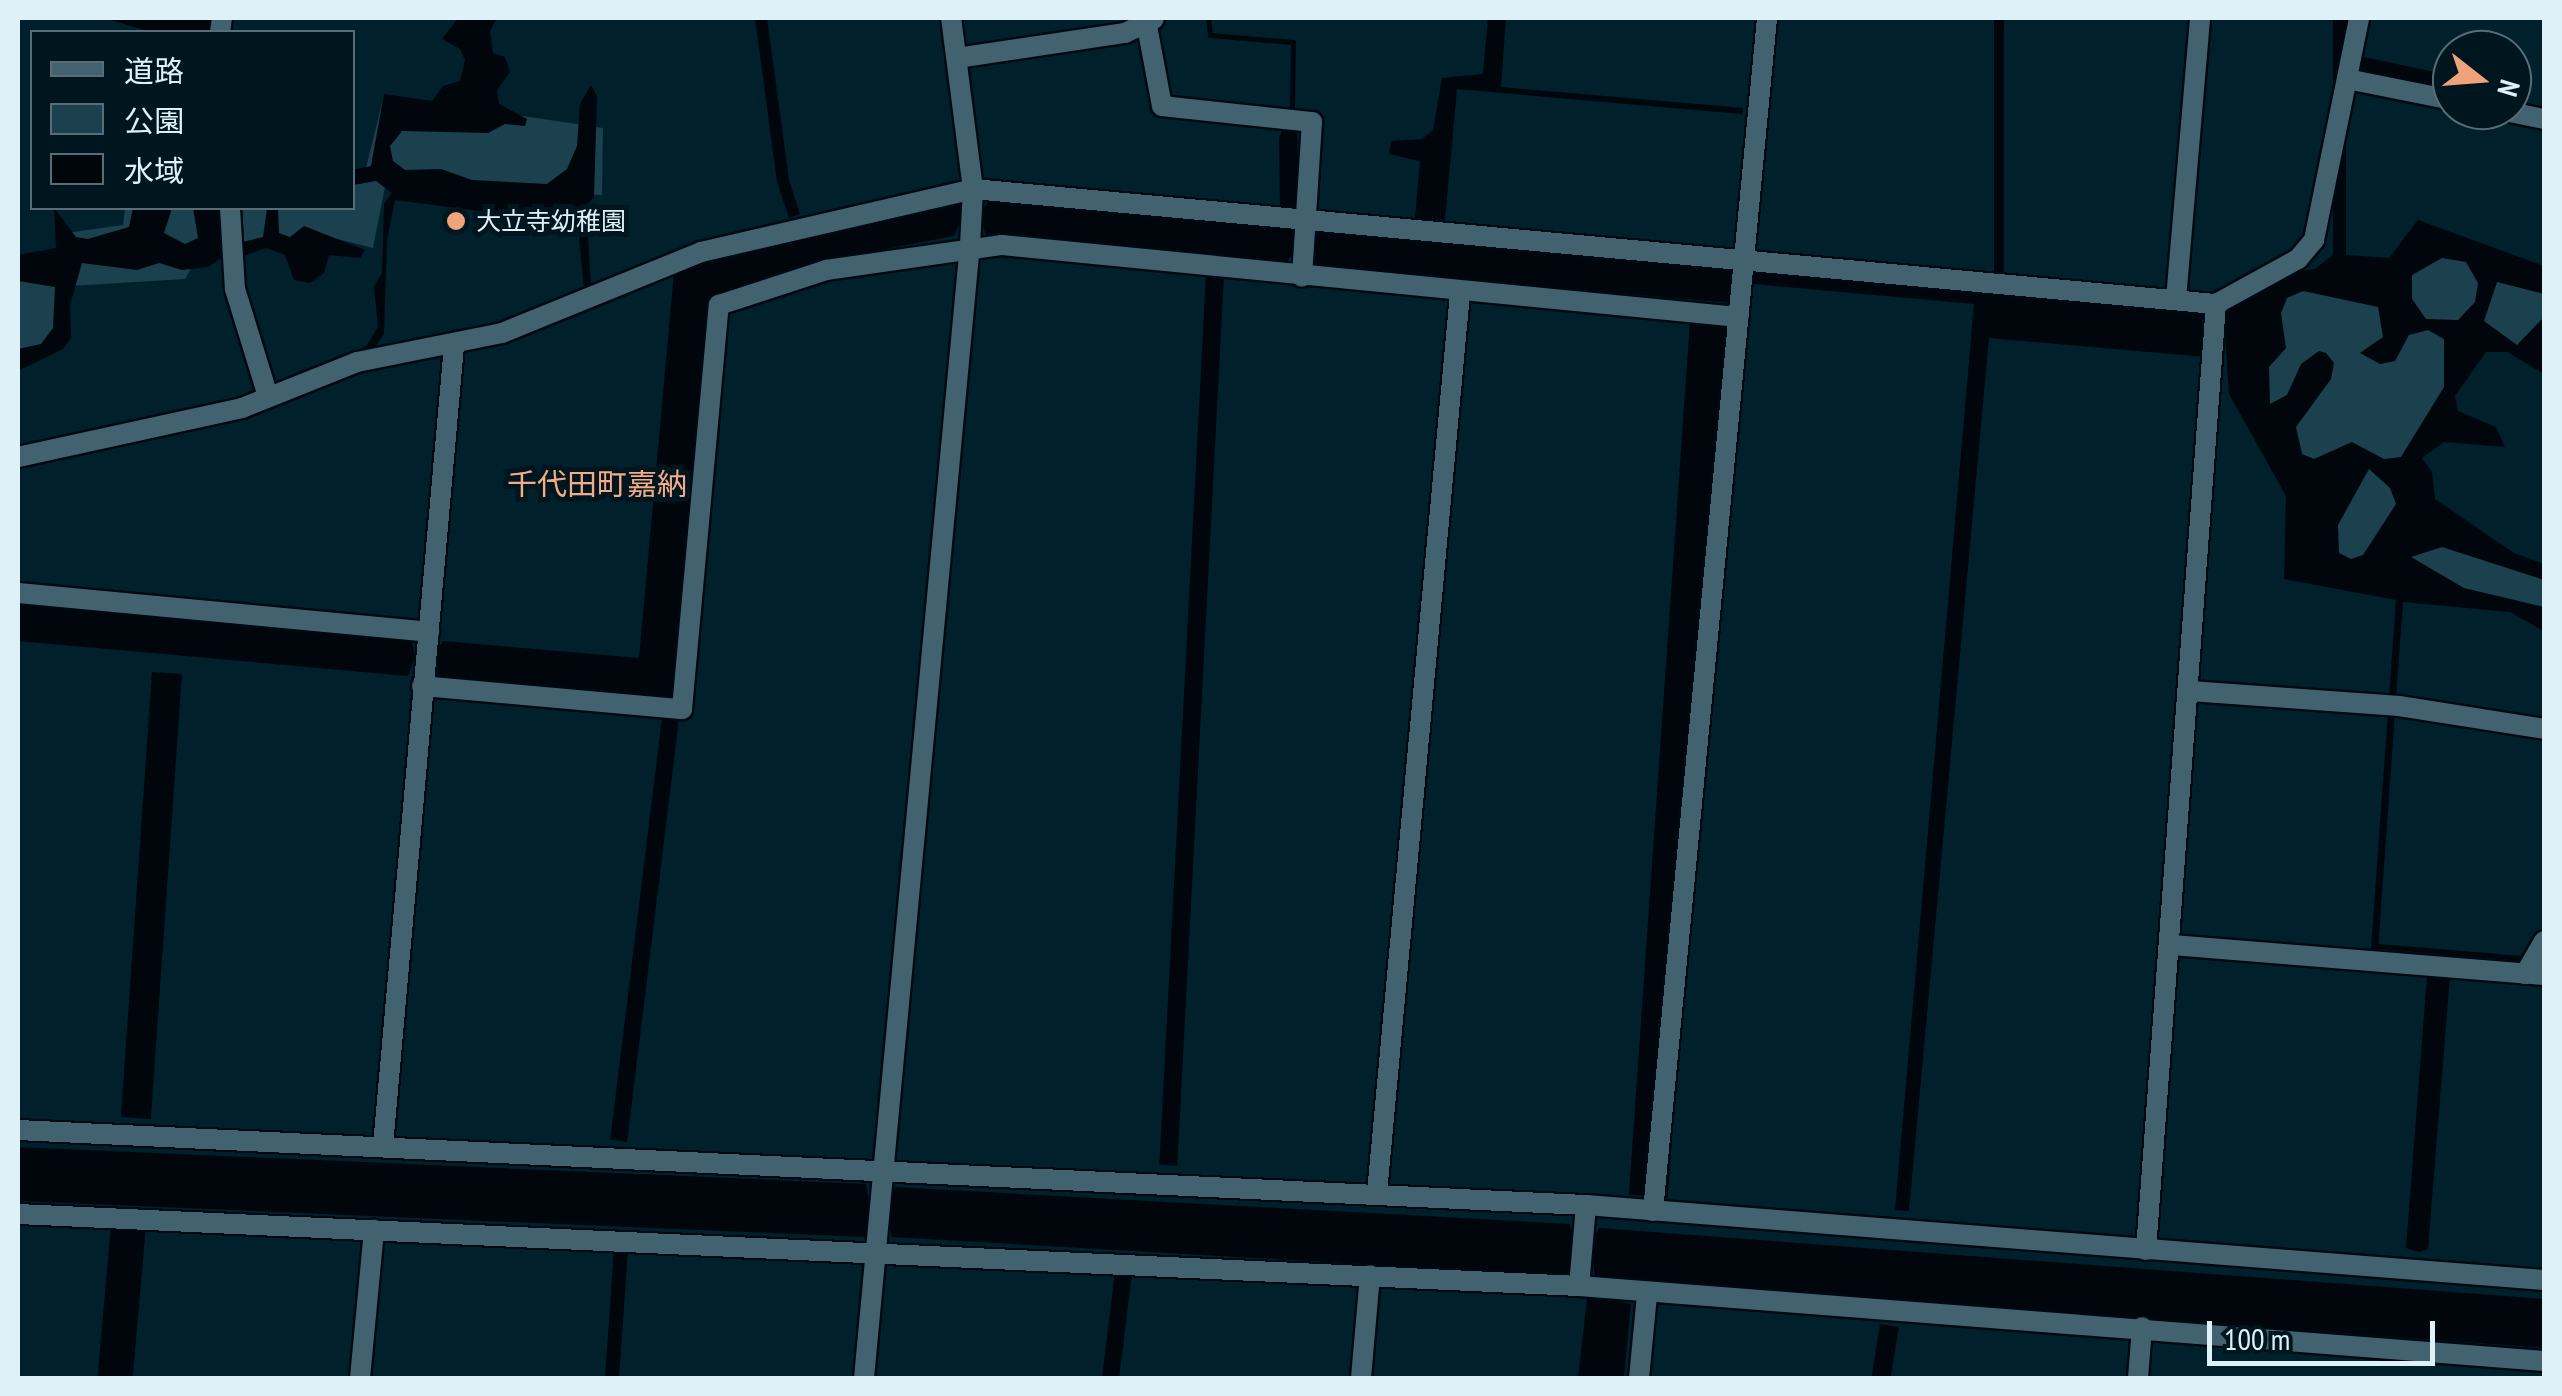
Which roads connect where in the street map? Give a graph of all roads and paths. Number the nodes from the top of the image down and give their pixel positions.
1 (950, 18) edge
2 (1767, 18) edge
3 (2200, 18) edge
4 (2359, 18) edge
5 (1151, 22) edge
6 (956, 58) junction
7 (2346, 79) junction
8 (2432, 96) edge
9 (972, 207) junction
10 (230, 210) edge
11 (1306, 237) junction
12 (970, 245) junction
13 (1742, 270) junction
14 (1302, 277) junction
15 (1460, 293) junction
16 (2176, 299) junction
17 (2216, 304) junction
18 (1738, 317) junction
19 (454, 344) junction
20 (267, 393) junction
21 (18, 457) edge
22 (18, 593) edge
23 (426, 658) junction
24 (2190, 691) junction
25 (2544, 729) edge
26 (2544, 941) edge
27 (2172, 945) junction
28 (2535, 974) edge
29 (18, 1130) edge
30 (383, 1146) junction
31 (883, 1168) junction
32 (1377, 1193) junction
33 (1586, 1205) junction
34 (1653, 1211) junction
35 (18, 1214) edge
36 (374, 1230) junction
37 (876, 1250) junction
38 (2146, 1250) junction
39 (1370, 1275) junction
40 (1579, 1275) junction
41 (2544, 1280) edge
42 (1647, 1295) junction
43 (2142, 1327) junction
44 (2544, 1360) edge
45 (360, 1378) edge
46 (864, 1378) edge
47 (1361, 1378) edge
48 (1640, 1378) edge
49 (2138, 1378) edge

1 - 6 street
2 - 13 street
3 - 16 street
4 - 7 street
5 - 6 street
5 - 11 street
6 - 9 street
7 - 8 street
7 - 17 street
9 - 11 street
9 - 12 street
9 - 19 street
10 - 20 street
11 - 13 street
11 - 14 street
12 - 14 street
12 - 23 street
12 - 31 street
13 - 16 street
13 - 18 street
14 - 15 street
15 - 18 street
15 - 32 street
16 - 17 street
17 - 24 street
18 - 34 street
19 - 20 street
19 - 23 street
20 - 21 street
22 - 23 street
23 - 30 street
24 - 25 street
24 - 27 street
26 - 28 street
27 - 28 street
27 - 38 street
29 - 30 street
30 - 31 street
31 - 32 street
31 - 37 street
32 - 33 street
33 - 34 street
33 - 40 street
34 - 38 street
35 - 36 street
36 - 37 street
36 - 45 street
37 - 39 street
37 - 46 street
38 - 41 street
39 - 40 street
39 - 47 street
40 - 42 street
42 - 43 street
42 - 48 street
43 - 44 street
43 - 49 street

